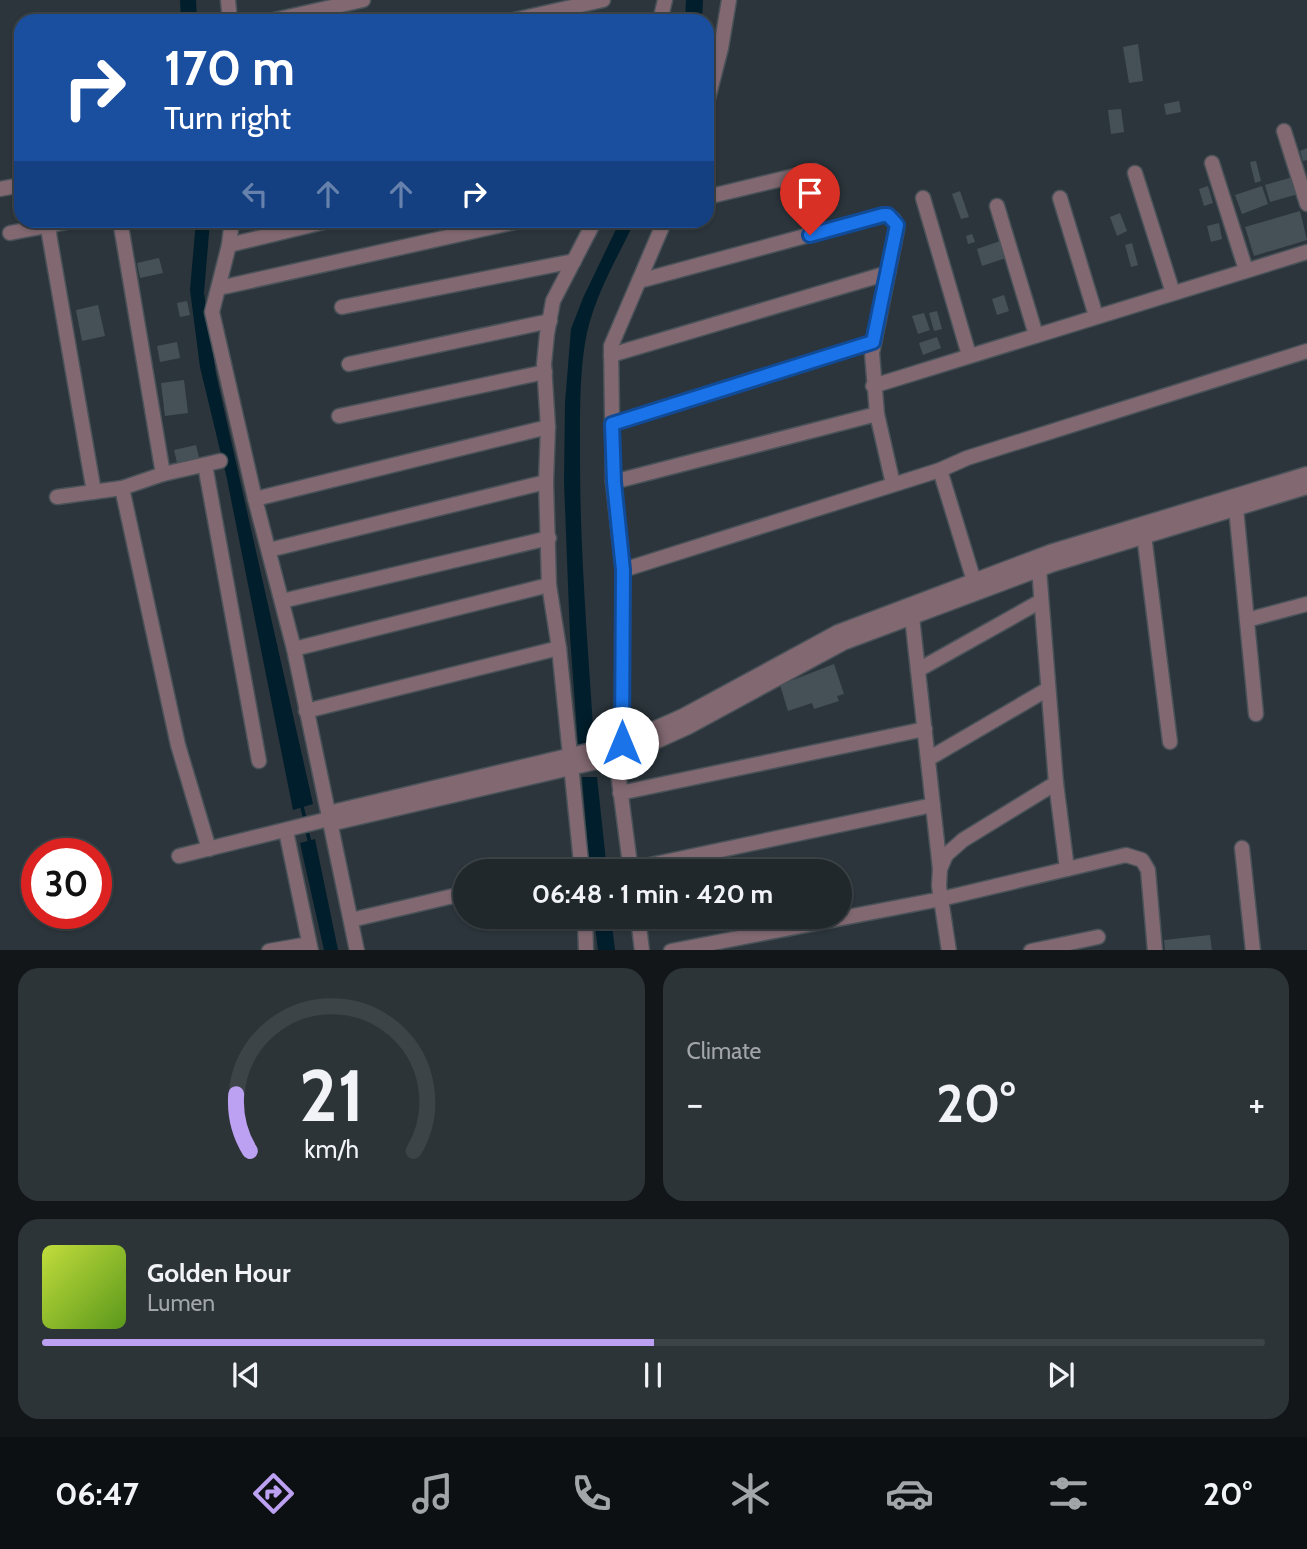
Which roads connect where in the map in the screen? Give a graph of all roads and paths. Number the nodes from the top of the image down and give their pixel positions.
1 (363, 0) edge
2 (603, 0) edge
3 (729, 0) edge
4 (301, 14) edge
5 (541, 14) edge
6 (714, 75) edge
7 (1284, 131) dead end
8 (1212, 163) dead end
9 (815, 171) dead end
10 (1135, 173) dead end
11 (714, 195) edge
12 (923, 198) dead end
13 (1060, 198) dead end
14 (1307, 204) edge
15 (997, 206) dead end
16 (32, 228) edge
17 (51, 228) edge
18 (121, 228) edge
19 (231, 228) edge
20 (299, 228) edge
21 (488, 228) edge
22 (592, 228) edge
23 (662, 228) edge
24 (10, 233) dead end
25 (229, 245) junction
26 (1307, 251) edge
27 (574, 261) junction
28 (1246, 271) junction
29 (888, 272) junction
30 (639, 281) junction
31 (219, 288) junction
32 (1173, 293) junction
33 (342, 307) dead end
34 (1096, 316) junction
35 (550, 321) junction
36 (1036, 335) junction
37 (873, 342) junction
38 (1307, 351) edge
39 (611, 355) junction
40 (969, 355) junction
41 (349, 364) dead end
42 (545, 372) junction
43 (873, 386) junction
44 (877, 414) junction
45 (339, 416) dead end
46 (612, 424) junction
47 (548, 427) junction
48 (220, 461) dead end
49 (205, 464) junction
50 (940, 470) junction
51 (163, 474) junction
52 (1307, 474) edge
53 (546, 482) junction
54 (614, 482) junction
55 (893, 484) junction
56 (1307, 487) edge
57 (122, 488) junction
58 (94, 492) junction
59 (57, 497) dead end
60 (255, 499) junction
61 (1236, 508) junction
62 (1144, 535) junction
63 (549, 538) junction
64 (269, 550) junction
65 (1039, 569) junction
66 (623, 570) junction
67 (974, 581) junction
68 (550, 585) junction
69 (282, 601) junction
70 (1041, 601) junction
71 (1307, 604) edge
72 (912, 617) junction
73 (1247, 620) junction
74 (559, 648) junction
75 (295, 649) junction
76 (918, 670) junction
77 (1048, 689) junction
78 (306, 711) junction
79 (1256, 714) dead end
80 (925, 729) junction
81 (1170, 742) dead end
82 (622, 743) junction
83 (616, 757) junction
84 (928, 759) junction
85 (259, 761) dead end
86 (571, 762) junction
87 (1056, 783) junction
88 (621, 793) junction
89 (933, 804) junction
90 (329, 819) junction
91 (291, 830) junction
92 (1242, 848) dead end
93 (209, 849) junction
94 (179, 856) dead end
95 (581, 859) edge
96 (630, 859) edge
97 (681, 859) edge
98 (940, 869) junction
99 (1067, 869) junction
100 (453, 896) edge
101 (941, 899) junction
102 (351, 920) junction
103 (585, 929) edge
104 (639, 929) edge
105 (1098, 937) dead end
106 (310, 947) edge
107 (270, 950) edge
108 (357, 950) edge
109 (586, 950) edge
110 (642, 950) edge
111 (671, 950) edge
112 (949, 950) edge
113 (1031, 950) edge
114 (1156, 950) edge
115 (1252, 950) edge

1 - 4 street
2 - 5 street
3 - 6 street
7 - 14 street
8 - 28 street
9 - 11 street
10 - 32 street
12 - 40 street
13 - 34 street
15 - 36 street
16 - 24 street
17 - 58 street
18 - 51 street
19 - 25 street
20 - 25 street
21 - 31 street
22 - 27 street
23 - 30 street
25 - 31 street
26 - 28 street
27 - 33 street
27 - 35 street
28 - 32 street
29 - 30 street
29 - 37 street
29 - 39 street
30 - 39 street
31 - 60 street
32 - 34 street
34 - 36 street
35 - 41 street
35 - 42 street
36 - 40 street
37 - 43 street
37 - 46 street
38 - 50 street
39 - 46 street
40 - 43 street
42 - 45 street
42 - 47 street
43 - 44 street
44 - 54 street
44 - 55 street
46 - 54 street
47 - 53 street
47 - 60 street
48 - 49 street
49 - 51 street
49 - 85 street
50 - 55 street
50 - 67 street
51 - 57 street
52 - 67 street
53 - 63 street
53 - 64 street
54 - 66 street
55 - 66 street
56 - 61 street
57 - 58 street
57 - 93 street
58 - 59 street
60 - 64 street
61 - 62 street
61 - 73 street
62 - 65 street
62 - 81 street
63 - 68 street
63 - 69 street
64 - 69 street
65 - 70 street
65 - 72 street
66 - 82 street
67 - 82 street
68 - 74 street
68 - 75 street
69 - 75 street
70 - 76 street
70 - 77 street
71 - 73 street
72 - 76 street
72 - 83 street
73 - 79 street
74 - 78 street
74 - 86 street
75 - 78 street
76 - 80 street
77 - 84 street
77 - 87 street
78 - 90 street
80 - 84 street
80 - 88 street
82 - 86 street
83 - 86 street
83 - 88 street
84 - 89 street
86 - 90 street
86 - 95 street
87 - 98 street
87 - 99 street
88 - 96 street
89 - 97 street
89 - 98 street
90 - 91 street
90 - 102 street
91 - 93 street
91 - 106 street
92 - 115 street
93 - 94 street
98 - 101 street
99 - 101 street
99 - 114 street
100 - 102 street
101 - 111 street
101 - 112 street
102 - 108 street
103 - 109 street
104 - 110 street
105 - 113 street
106 - 107 street

